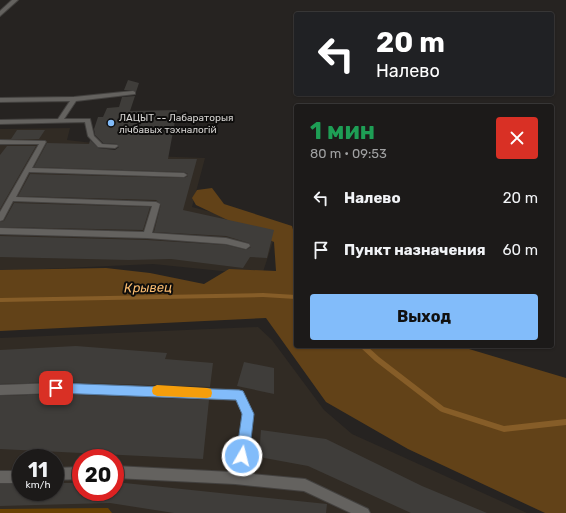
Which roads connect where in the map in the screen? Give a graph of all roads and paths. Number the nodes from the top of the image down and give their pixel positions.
1 (15, 0) edge
2 (0, 14) edge
3 (133, 93) dead end
4 (74, 99) junction
5 (0, 100) edge
6 (60, 121) junction
7 (0, 122) edge
8 (1, 143) edge
9 (115, 146) dead end
10 (28, 170) junction
11 (184, 175) dead end
12 (12, 199) junction
13 (0, 218) edge
14 (0, 231) edge
15 (147, 236) junction
16 (246, 246) dead end
17 (0, 390) edge
18 (124, 472) edge
19 (0, 477) edge
20 (12, 477) edge
21 (235, 478) junction
22 (364, 513) edge

1 - 2 main road
3 - 4 lane
4 - 5 lane
4 - 6 lane
6 - 7 lane
6 - 9 lane
8 - 10 lane
10 - 11 lane
10 - 12 lane
12 - 13 lane
12 - 15 lane
14 - 15 lane
15 - 16 lane
17 - 21 lane
18 - 21 lane
19 - 20 lane
21 - 22 lane

